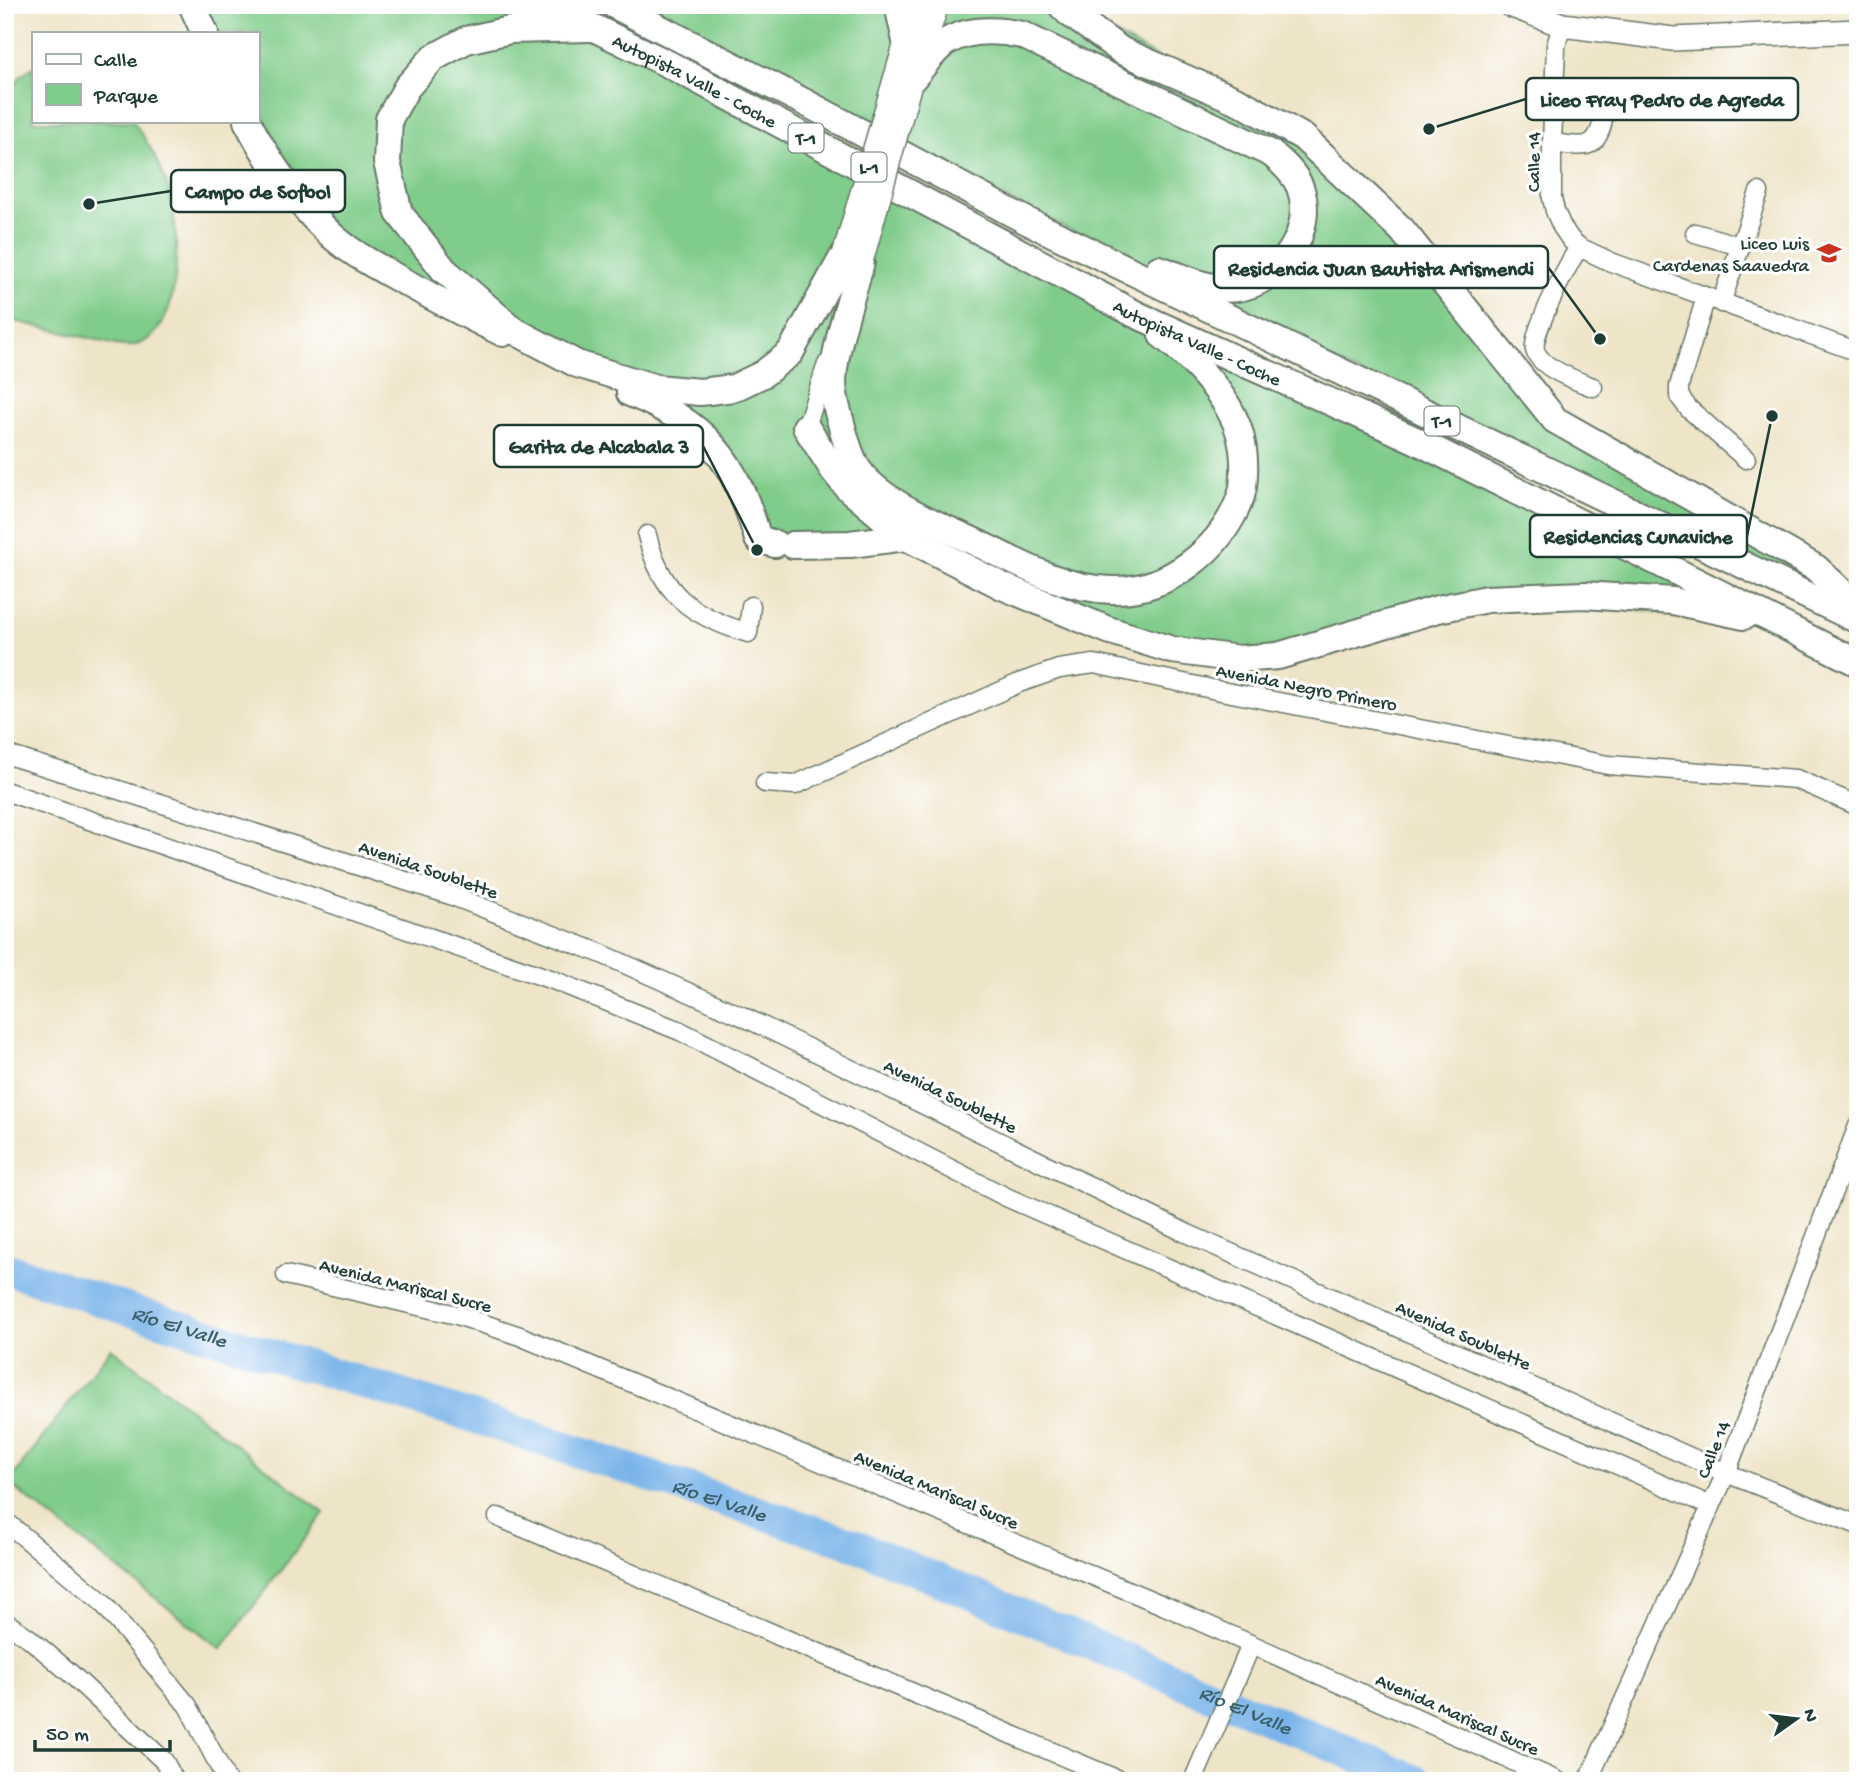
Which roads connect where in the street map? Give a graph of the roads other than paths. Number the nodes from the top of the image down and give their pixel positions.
1 (192, 5) edge
2 (547, 5) edge
3 (614, 5) edge
4 (632, 5) edge
5 (898, 5) edge
6 (917, 5) edge
7 (937, 5) edge
8 (1061, 5) edge
9 (1510, 5) edge
10 (1562, 24) junction
11 (592, 28) junction
12 (1858, 31) edge
13 (205, 32) edge
14 (670, 33) junction
15 (905, 41) junction
16 (905, 82) junction
17 (1606, 88) dead end
18 (248, 122) edge
19 (1552, 143) junction
20 (1759, 192) dead end
21 (1027, 221) junction
22 (1695, 233) dead end
23 (1740, 246) junction
24 (1580, 247) junction
25 (852, 259) junction
26 (1714, 300) junction
27 (1135, 314) junction
28 (1858, 352) edge
29 (1593, 387) dead end
30 (806, 427) joint
31 (1746, 459) dead end
32 (647, 535) dead end
33 (905, 537) junction
34 (751, 606) dead end
35 (1858, 607) edge
36 (1858, 620) edge
37 (1783, 625) junction
38 (1858, 663) edge
39 (5, 754) edge
40 (765, 783) dead end
41 (5, 791) edge
42 (1858, 806) edge
43 (1858, 1126) edge
44 (286, 1275) dead end
45 (1726, 1473) junction
46 (1711, 1506) junction
47 (498, 1517) dead end
48 (5, 1521) edge
49 (1858, 1525) edge
50 (5, 1622) edge
51 (1251, 1645) junction
52 (174, 1781) edge
53 (227, 1781) edge
54 (1121, 1781) edge
55 (1193, 1781) edge
56 (1558, 1781) edge
57 (1588, 1781) edge

1 - 13 highway
2 - 11 highway, Autopista Valle - Coche / T-1
3 - 14 highway, Autopista Valle - Coche / T-1
4 - 14 highway
5 - 15 highway
6 - 15 main road, L-1
7 - 16 main road, L-1
8 - 35 highway
9 - 10 main road
10 - 12 main road
10 - 19 street, Calle 14
11 - 25 highway
11 - 27 highway, Autopista Valle - Coche / T-1
14 - 21 highway, Autopista Valle - Coche / T-1
15 - 16 main road, L-1
16 - 21 highway
16 - 25 main road, L-1, bridge
17 - 19 street
18 - 33 highway
19 - 24 street, Calle 14
20 - 23 street
21 - 36 highway, Autopista Valle - Coche / T-1
22 - 23 street
23 - 26 street
24 - 26 street, Calle 14
24 - 29 street
25 - 27 highway
25 - 30 street, L-1
26 - 28 street, Calle 14
26 - 31 street
27 - 37 highway, Autopista Valle - Coche / T-1
30 - 33 highway
32 - 34 street
33 - 37 highway
37 - 38 highway, Autopista Valle - Coche / T-1
39 - 45 street, Avenida Soublette
40 - 42 street, Avenida Negro Primero
41 - 46 street
43 - 45 street, Calle 14
44 - 51 street, Avenida Mariscal Sucre
45 - 46 street, Calle 14
45 - 49 street, Avenida Soublette
46 - 57 street, Calle 14
47 - 54 street
48 - 53 street
50 - 52 street
51 - 55 street
51 - 56 street, Avenida Mariscal Sucre

